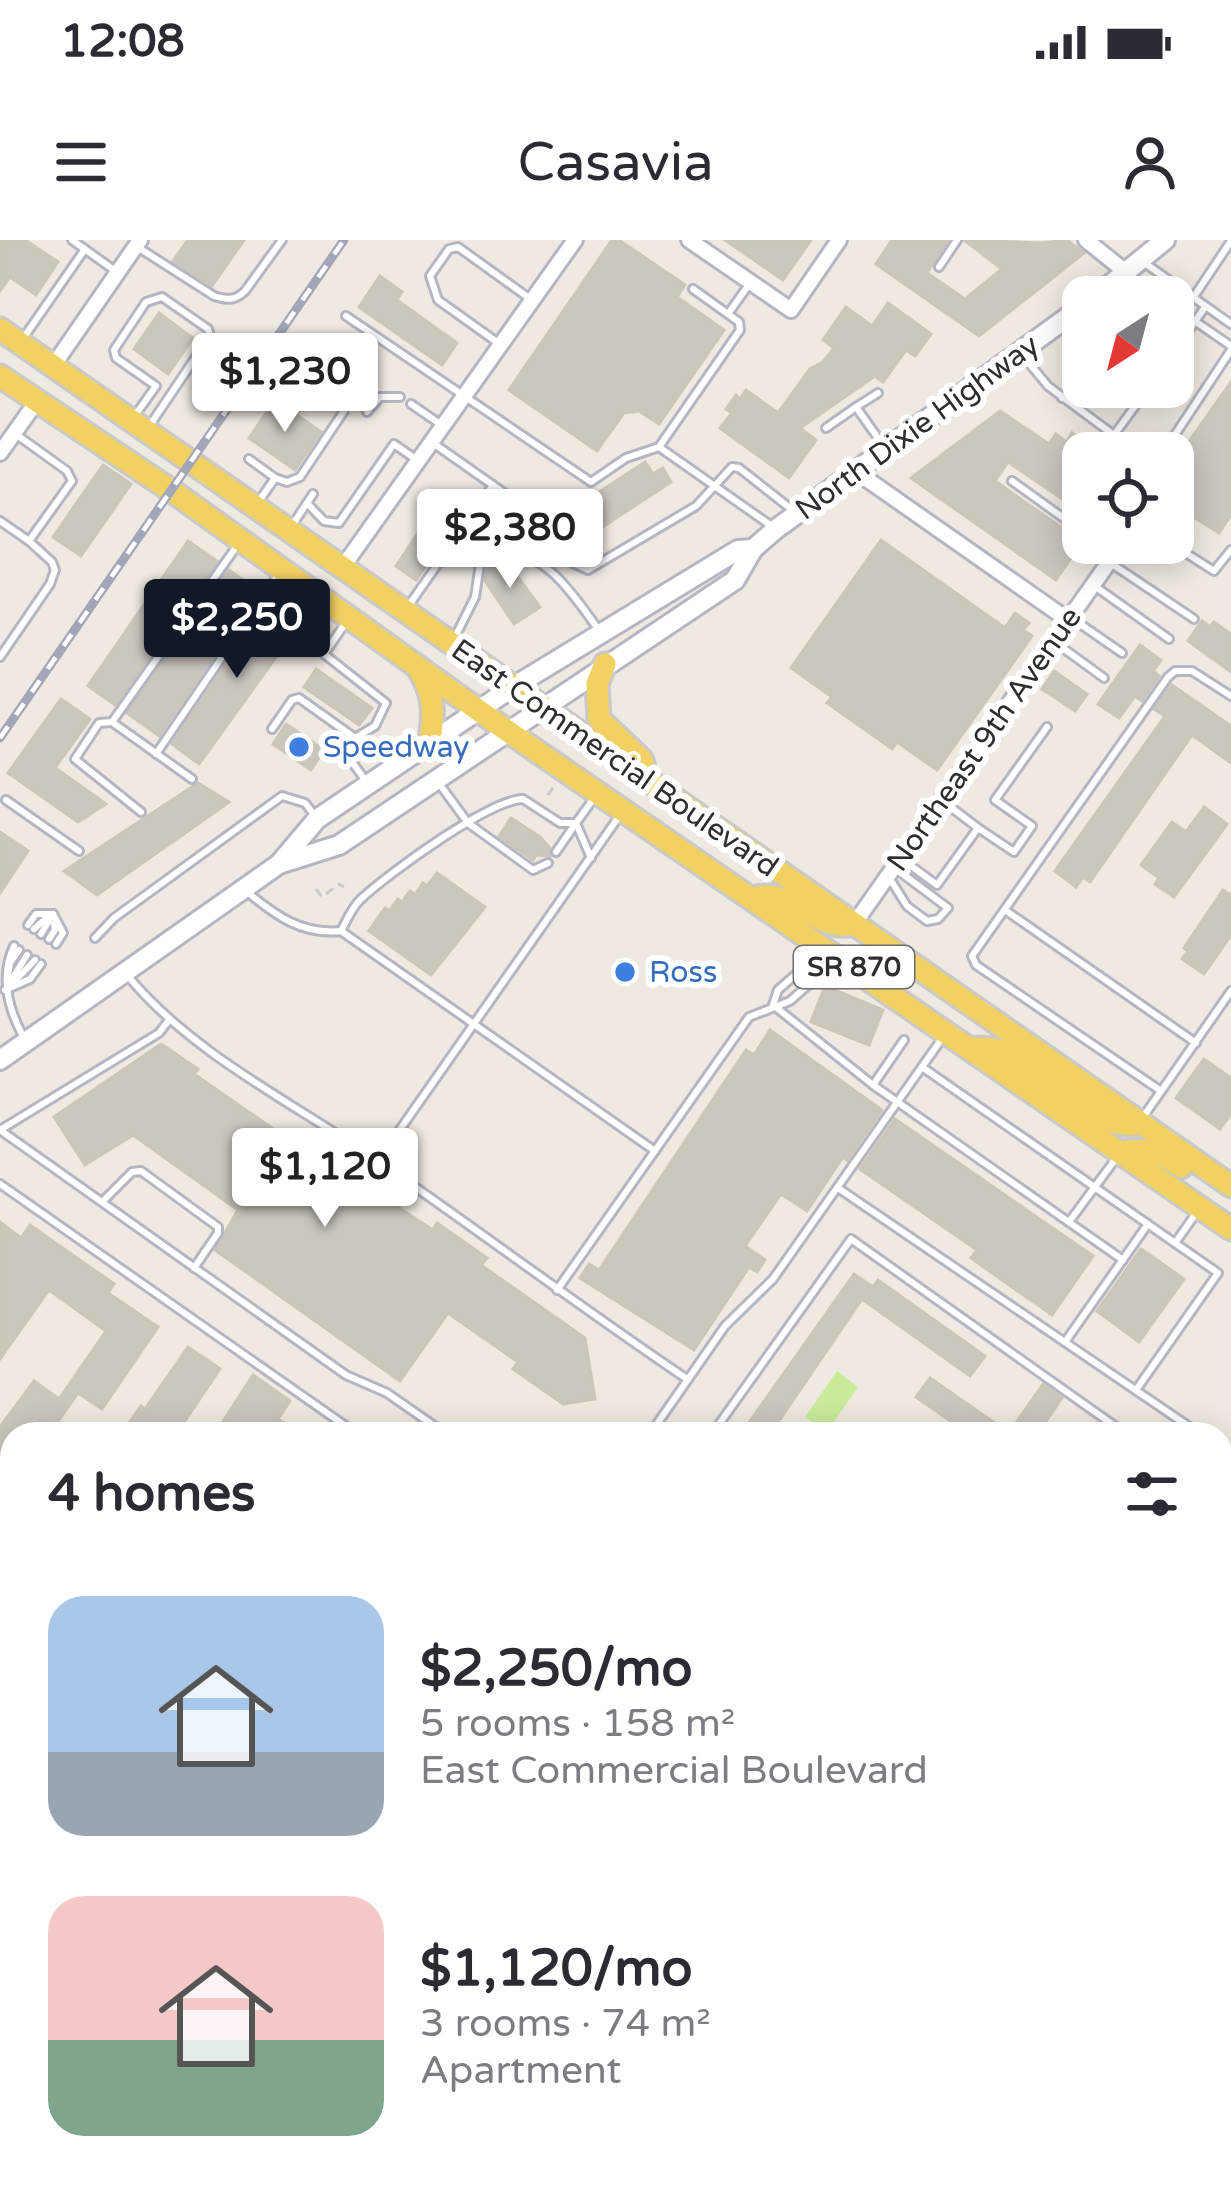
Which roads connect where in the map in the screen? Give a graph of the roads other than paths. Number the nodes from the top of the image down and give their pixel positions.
1 (72, 240) edge
2 (282, 240) edge
3 (575, 240) edge
4 (839, 240) edge
5 (958, 240) edge
6 (1086, 240) edge
7 (1165, 240) edge
8 (1231, 241) edge
9 (138, 243) edge
10 (699, 243) edge
11 (85, 249) junction
12 (939, 267) dead end
13 (1134, 267) junction
14 (117, 272) junction
15 (1122, 276) edge
16 (1142, 276) edge
17 (1151, 276) edge
18 (751, 282) junction
19 (693, 289) dead end
20 (1194, 295) edge
21 (1194, 299) edge
22 (532, 300) junction
23 (1205, 307) junction
24 (728, 314) junction
25 (346, 316) dead end
26 (1196, 321) junction
27 (1062, 322) edge
28 (1194, 324) edge
29 (1231, 324) edge
30 (0, 329) edge
31 (20, 343) junction
32 (501, 345) junction
33 (1231, 348) edge
34 (1021, 353) junction
35 (53, 366) junction
36 (0, 376) edge
37 (305, 377) dead end
38 (156, 386) junction
39 (878, 393) dead end
40 (170, 396) junction
41 (464, 396) junction
42 (400, 397) dead end
43 (1062, 398) edge
44 (37, 401) junction
45 (411, 404) dead end
46 (856, 407) junction
47 (1076, 408) edge
48 (368, 412) dead end
49 (139, 426) junction
50 (443, 426) junction
51 (826, 428) dead end
52 (1109, 432) edge
53 (1177, 432) edge
54 (14, 433) junction
55 (431, 442) junction
56 (658, 446) junction
57 (887, 451) junction
58 (0, 453) edge
59 (249, 459) dead end
60 (418, 461) junction
61 (857, 473) junction
62 (275, 478) junction
63 (1012, 481) dead end
64 (493, 485) junction
65 (713, 485) junction
66 (313, 494) dead end
67 (308, 502) junction
68 (255, 506) junction
69 (798, 514) junction
70 (1062, 517) edge
71 (0, 521) edge
72 (776, 529) junction
73 (289, 530) junction
74 (242, 540) junction
75 (29, 542) junction
76 (753, 549) junction
77 (1231, 550) edge
78 (1194, 558) edge
79 (1108, 564) edge
80 (1129, 564) edge
81 (342, 568) junction
82 (283, 569) junction
83 (1093, 585) junction
84 (405, 611) junction
85 (350, 616) junction
86 (1069, 618) junction
87 (1194, 619) dead end
88 (603, 635) junction
89 (1169, 639) dead end
90 (1053, 641) junction
91 (451, 644) junction
92 (1122, 653) dead end
93 (0, 657) edge
94 (414, 663) junction
95 (605, 664) junction
96 (1105, 678) dead end
97 (513, 687) junction
98 (1231, 696) edge
99 (542, 707) junction
100 (481, 710) junction
101 (112, 722) junction
102 (1048, 728) dead end
103 (272, 729) dead end
104 (506, 730) junction
105 (355, 738) junction
106 (430, 743) junction
107 (156, 754) junction
108 (436, 778) junction
109 (192, 779) dead end
110 (647, 780) junction
111 (369, 784) junction
112 (599, 790) junction
113 (6, 800) dead end
114 (942, 800) junction
115 (625, 808) junction
116 (141, 812) dead end
117 (317, 819) junction
118 (468, 823) junction
119 (576, 823) junction
120 (978, 828) junction
121 (79, 851) dead end
122 (556, 852) dead end
123 (591, 858) junction
124 (548, 863) dead end
125 (279, 864) junction
126 (894, 867) junction
127 (244, 889) junction
128 (754, 898) junction
129 (1005, 910) junction
130 (54, 913) junction
131 (854, 924) junction
132 (341, 931) junction
133 (41, 934) junction
134 (95, 938) dead end
135 (833, 952) junction
136 (124, 971) junction
137 (5, 990) junction
138 (1231, 991) edge
139 (968, 1003) junction
140 (773, 1005) junction
141 (169, 1020) junction
142 (476, 1024) junction
143 (946, 1032) junction
144 (904, 1040) dead end
145 (26, 1042) junction
146 (1196, 1042) junction
147 (970, 1048) junction
148 (0, 1060) edge
149 (922, 1066) junction
150 (873, 1085) junction
151 (1161, 1091) junction
152 (897, 1102) junction
153 (1139, 1123) junction
154 (0, 1130) edge
155 (655, 1151) junction
156 (1120, 1152) junction
157 (378, 1161) junction
158 (0, 1184) edge
159 (1231, 1186) edge
160 (1095, 1187) junction
161 (838, 1188) junction
162 (1231, 1201) edge
163 (102, 1202) junction
164 (1200, 1208) junction
165 (1070, 1222) junction
166 (1148, 1224) junction
167 (1231, 1229) edge
168 (1175, 1243) junction
169 (1123, 1260) junction
170 (194, 1268) junction
171 (557, 1290) junction
172 (1065, 1342) junction
173 (688, 1379) junction
174 (1136, 1390) junction
175 (340, 1422) edge
176 (429, 1422) edge
177 (658, 1422) edge
178 (721, 1422) edge
179 (1109, 1422) edge
180 (1183, 1422) edge

1 - 11 lane
2 - 9 lane
3 - 22 street
4 - 18 street
5 - 12 lane
6 - 13 street
7 - 13 main road
8 - 20 lane
9 - 14 street
10 - 18 street
11 - 14 lane
11 - 31 lane
13 - 15 main road
13 - 16 lane
13 - 17 lane
14 - 35 street
18 - 24 lane
19 - 24 lane
21 - 23 lane
22 - 32 street
22 - 32 lane
23 - 26 lane
23 - 29 lane
24 - 56 lane
25 - 41 lane
26 - 28 lane
26 - 33 lane
27 - 34 main road, North Dixie Highway
30 - 31 main road, East Commercial Boulevard / SR 870
31 - 35 main road, East Commercial Boulevard / SR 870
32 - 41 street
33 - 53 lane
34 - 43 lane
34 - 57 main road, North Dixie Highway
35 - 49 main road, East Commercial Boulevard / SR 870
36 - 44 main road, East Commercial Boulevard / SR 870
37 - 62 lane
38 - 40 lane
38 - 40 lane
38 - 49 lane
39 - 46 lane
40 - 49 lane
41 - 50 street
41 - 56 lane
42 - 48 lane
44 - 54 street
44 - 74 main road, East Commercial Boulevard / SR 870
45 - 50 lane
46 - 51 lane
46 - 57 lane
47 - 52 lane
49 - 68 main road, East Commercial Boulevard / SR 870
50 - 55 street
54 - 58 street
54 - 75 lane
55 - 60 street
55 - 64 lane
56 - 65 lane
57 - 61 main road, North Dixie Highway
59 - 62 lane
60 - 67 lane
60 - 81 street
61 - 69 main road, North Dixie Highway
61 - 86 street
62 - 68 lane
63 - 70 lane
64 - 65 lane
64 - 84 lane
65 - 69 lane
65 - 72 lane
66 - 67 lane
67 - 73 lane
68 - 73 main road, East Commercial Boulevard / SR 870
69 - 72 main road, North Dixie Highway
71 - 75 lane
72 - 76 main road, North Dixie Highway
73 - 81 main road, East Commercial Boulevard / SR 870
74 - 82 main road, East Commercial Boulevard / SR 870
74 - 101 lane
75 - 93 lane
76 - 88 main road, North Dixie Highway
76 - 95 main road, North Dixie Highway
77 - 78 lane
79 - 83 street, Northeast 9th Avenue
80 - 87 lane
81 - 84 main road, East Commercial Boulevard / SR 870
82 - 85 main road, East Commercial Boulevard / SR 870
82 - 107 lane
83 - 86 street, Northeast 9th Avenue
83 - 89 lane
84 - 91 main road, East Commercial Boulevard / SR 870
85 - 94 main road, East Commercial Boulevard / SR 870
85 - 105 lane
86 - 90 street, Northeast 9th Avenue
86 - 92 lane
88 - 91 lane
88 - 97 main road, North Dixie Highway
90 - 96 lane
90 - 114 street, Northeast 9th Avenue
91 - 97 main road, East Commercial Boulevard / SR 870
94 - 100 main road, East Commercial Boulevard / SR 870
94 - 106 main road
95 - 99 main road, North Dixie Highway
95 - 110 main road
97 - 99 main road, East Commercial Boulevard / SR 870
97 - 100 main road, North Dixie Highway
98 - 129 lane
99 - 104 main road, North Dixie Highway
99 - 110 main road, East Commercial Boulevard / SR 870
100 - 104 main road, East Commercial Boulevard / SR 870
100 - 106 main road, North Dixie Highway
101 - 107 lane
101 - 116 lane
102 - 120 lane
103 - 105 lane
104 - 108 main road, North Dixie Highway
104 - 112 main road, East Commercial Boulevard / SR 870
105 - 111 lane
106 - 111 main road, North Dixie Highway
107 - 109 lane
108 - 118 lane
108 - 125 main road, North Dixie Highway
110 - 131 main road, East Commercial Boulevard / SR 870
111 - 117 main road, North Dixie Highway
112 - 115 main road, East Commercial Boulevard / SR 870
112 - 119 lane
113 - 121 lane
114 - 120 lane
114 - 126 street, Northeast 9th Avenue
115 - 123 lane
115 - 128 main road, East Commercial Boulevard / SR 870
117 - 125 main road, North Dixie Highway
117 - 134 lane
118 - 119 lane
118 - 124 lane
118 - 132 lane
119 - 122 lane
119 - 123 lane
120 - 126 lane
123 - 142 lane
125 - 127 main road, North Dixie Highway
126 - 126 lane
126 - 131 street, Northeast 9th Avenue
127 - 132 lane
127 - 136 main road, North Dixie Highway
128 - 131 main road
128 - 135 main road, East Commercial Boulevard / SR 870
129 - 146 lane
129 - 151 lane
130 - 133 lane
130 - 133 lane
130 - 133 lane
131 - 139 main road, East Commercial Boulevard / SR 870
132 - 142 lane
135 - 139 main road
135 - 140 lane
135 - 140 lane
135 - 143 main road, East Commercial Boulevard / SR 870
136 - 141 lane
136 - 145 main road, North Dixie Highway
137 - 137 lane
137 - 145 lane
138 - 146 lane
139 - 153 main road, East Commercial Boulevard / SR 870
140 - 150 lane
140 - 155 lane
141 - 154 lane
141 - 157 lane
142 - 155 lane
142 - 157 lane
143 - 147 main road, East Commercial Boulevard / SR 870
143 - 149 lane
144 - 150 lane
145 - 148 main road, North Dixie Highway
146 - 151 lane
147 - 153 main road
147 - 156 main road, East Commercial Boulevard / SR 870
149 - 152 lane
149 - 160 lane
150 - 152 lane
151 - 153 lane
152 - 161 lane
152 - 165 lane
153 - 159 main road, East Commercial Boulevard / SR 870
154 - 163 lane
155 - 171 lane
156 - 160 lane
156 - 162 main road
156 - 164 main road, East Commercial Boulevard / SR 870
157 - 171 lane
158 - 175 lane
160 - 165 lane
160 - 166 lane
161 - 172 lane
161 - 173 lane
163 - 170 lane
163 - 170 lane
164 - 167 main road, East Commercial Boulevard / SR 870
164 - 168 lane
165 - 169 lane
166 - 168 lane
166 - 169 lane
168 - 174 lane
169 - 172 lane
170 - 176 lane
171 - 173 lane
172 - 174 lane
173 - 177 lane
174 - 180 lane
178 - 179 lane

